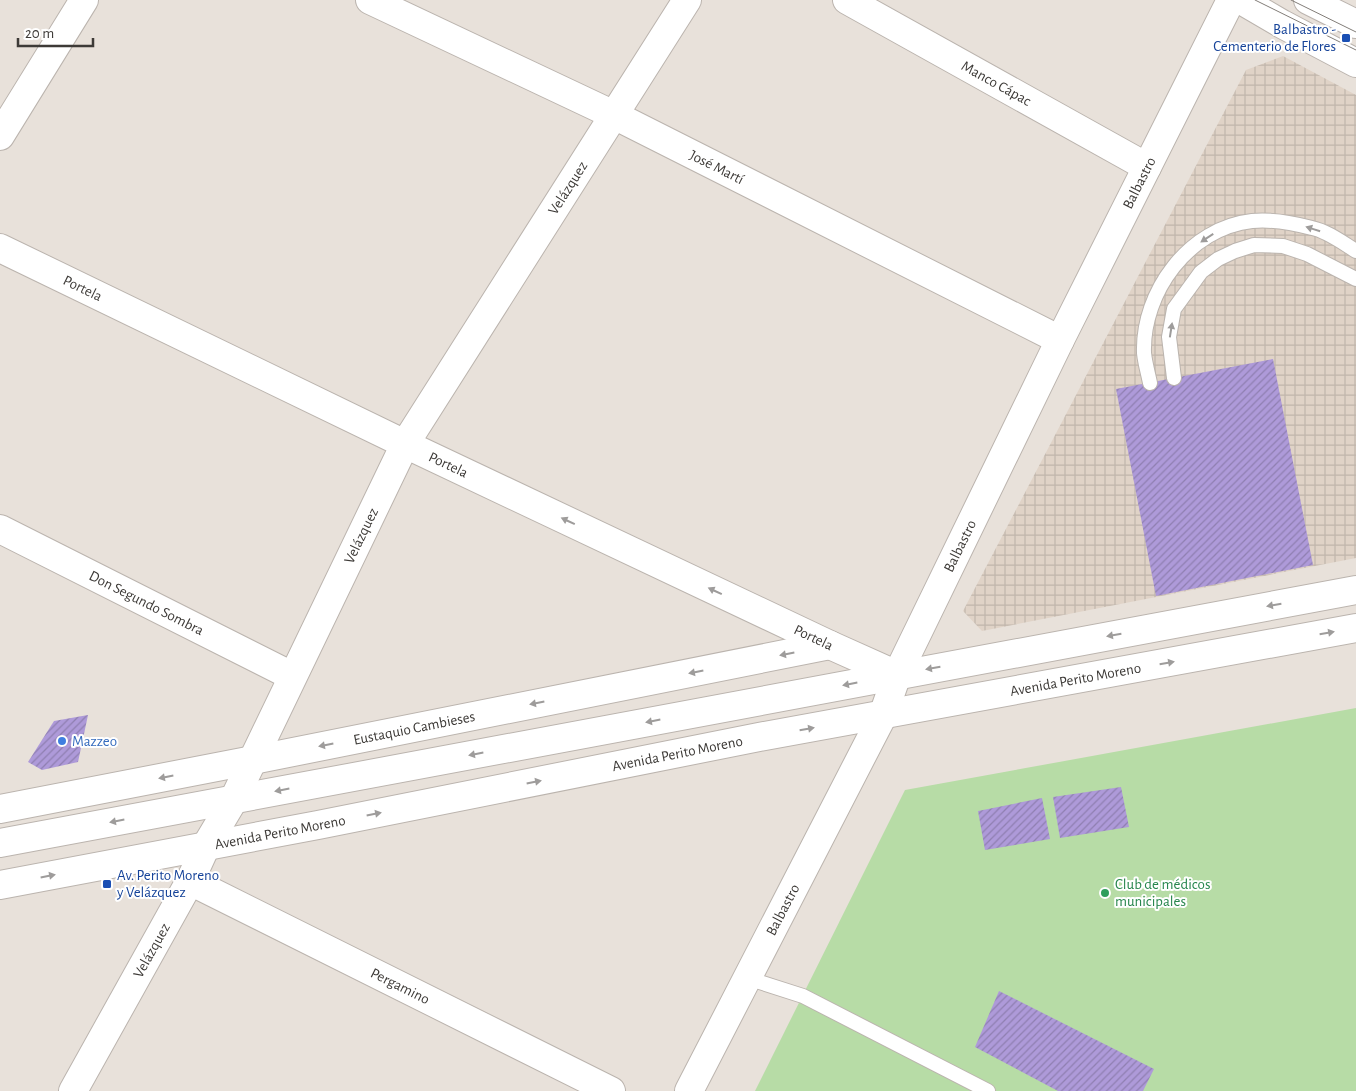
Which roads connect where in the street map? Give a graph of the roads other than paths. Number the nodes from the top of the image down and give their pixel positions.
1 (84, 0) edge
2 (370, 0) edge
3 (686, 0) edge
4 (847, 0) edge
5 (1230, 0) edge
6 (1241, 0) edge
7 (1308, 0) edge
8 (1356, 24) edge
9 (1354, 65) edge
10 (614, 115) junction
11 (0, 136) edge
12 (1147, 167) junction
13 (0, 248) edge
14 (1356, 250) edge
15 (1356, 279) edge
16 (1060, 340) junction
17 (1174, 378) dead end
18 (1150, 383) dead end
19 (405, 444) junction
20 (0, 529) edge
21 (1356, 590) edge
22 (1356, 628) edge
23 (830, 645) junction
24 (898, 675) junction
25 (292, 676) junction
26 (883, 715) junction
27 (253, 760) junction
28 (234, 799) junction
29 (7, 803) edge
30 (26, 838) junction
31 (0, 843) edge
32 (206, 846) junction
33 (190, 881) junction
34 (0, 885) edge
35 (747, 978) junction
36 (73, 1091) edge
37 (611, 1091) edge
38 (689, 1091) edge
39 (988, 1091) edge

1 - 11 street
2 - 10 street, José Martí
3 - 10 street, Velázquez
4 - 12 street, Manco Cápac
5 - 12 street, Balbastro
6 - 9 street
7 - 8 street
10 - 16 street, José Martí
10 - 19 street, Velázquez
12 - 16 street, Balbastro
13 - 19 street, Portela
14 -> 18 lane
17 -> 15 lane
16 - 24 street, Balbastro
23 -> 19 street, Portela
19 - 25 street, Velázquez
20 - 25 street, Don Segundo Sombra
21 -> 24 street
26 -> 22 street, Avenida Perito Moreno
23 - 24 street, Portela
23 -> 27 street, Eustaquio Cambieses
24 - 26 street, Balbastro
24 -> 28 street
25 - 27 street, Velázquez
32 -> 26 street, Avenida Perito Moreno
26 - 35 street, Balbastro
27 - 28 street, Velázquez
27 -> 29 street, Eustaquio Cambieses
28 -> 30 street
28 - 32 street, Velázquez
29 - 30 street
30 - 31 street
32 - 33 street, Velázquez
34 -> 32 street, Avenida Perito Moreno
33 - 36 street, Velázquez
33 - 37 street, Pergamino
35 - 38 street, Balbastro
35 - 39 lane

